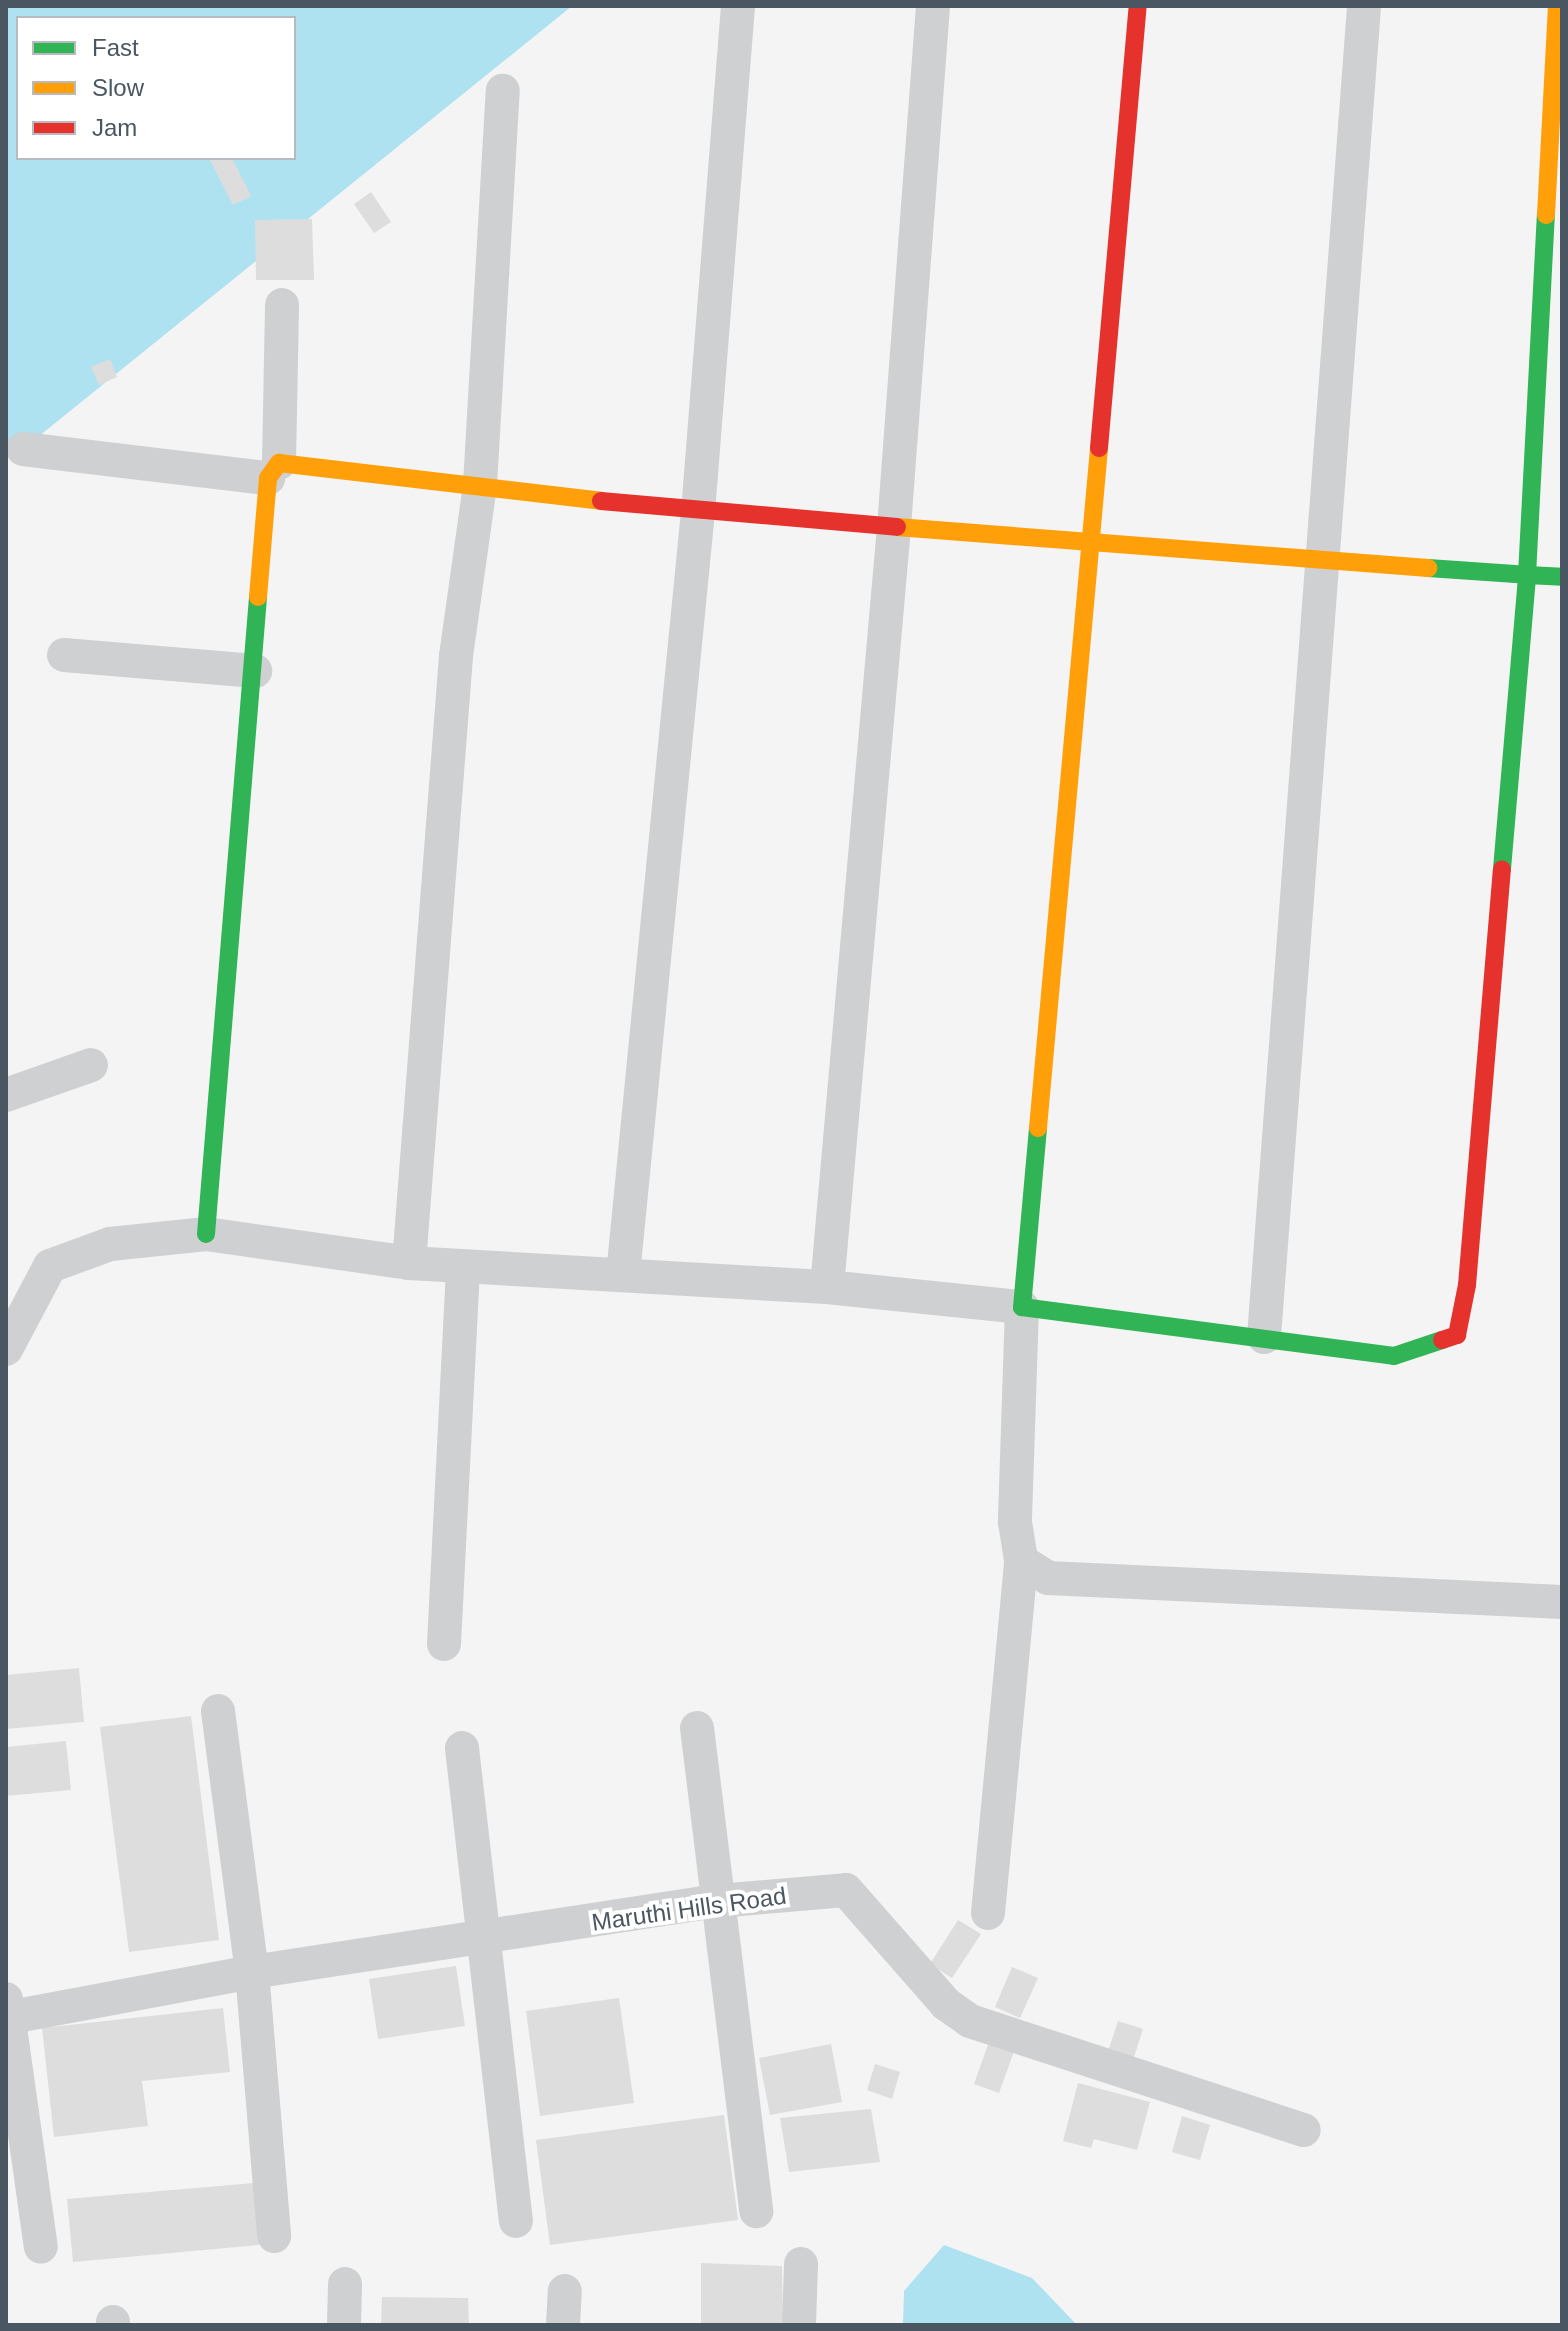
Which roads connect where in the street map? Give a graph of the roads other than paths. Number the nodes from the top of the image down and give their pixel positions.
1 (738, 6) edge
2 (933, 6) edge
3 (1138, 6) edge
4 (1364, 6) edge
5 (1557, 6) edge
6 (503, 91) dead end
7 (282, 305) dead end
8 (23, 449) dead end
9 (274, 470) junction
10 (480, 485) junction
11 (698, 512) junction
12 (894, 527) junction
13 (1090, 542) junction
14 (1324, 560) junction
15 (1527, 575) junction
16 (1562, 577) edge
17 (64, 655) dead end
18 (255, 671) junction
19 (91, 1065) dead end
20 (6, 1095) edge
21 (206, 1234) junction
22 (409, 1263) junction
23 (463, 1266) junction
24 (623, 1275) junction
25 (827, 1287) junction
26 (1022, 1307) junction
27 (1264, 1337) junction
28 (6, 1349) edge
29 (1021, 1561) junction
30 (1562, 1602) edge
31 (444, 1644) dead end
32 (218, 1711) dead end
33 (697, 1728) dead end
34 (462, 1748) dead end
35 (718, 1901) junction
36 (988, 1913) dead end
37 (488, 1938) junction
38 (252, 1972) junction
39 (7, 2012) edge
40 (1304, 2130) dead end
41 (756, 2211) dead end
42 (516, 2221) dead end
43 (274, 2236) dead end
44 (41, 2247) dead end
45 (801, 2264) dead end
46 (345, 2284) dead end
47 (565, 2291) dead end
48 (344, 2325) edge
49 (563, 2325) edge
50 (799, 2325) edge

1 - 11 street
2 - 12 street
3 - 13 street
4 - 14 street
5 - 15 street
6 - 10 street
7 - 9 street
8 - 9 street
9 - 10 street
9 - 18 street
10 - 11 street
10 - 22 street
11 - 12 street
11 - 24 street
12 - 13 street
12 - 25 street
13 - 14 street
13 - 26 street
14 - 15 street
14 - 27 street
15 - 16 street
15 - 27 street
17 - 18 street
18 - 21 street
19 - 20 street
21 - 22 street
21 - 28 street
22 - 23 street
23 - 24 street
23 - 31 street
24 - 25 street
25 - 26 street
26 - 27 street
26 - 29 street
29 - 30 street
29 - 36 street
32 - 38 street
33 - 35 street
34 - 37 street
35 - 37 street, Maruthi Hills Road
35 - 40 street, Maruthi Hills Road
35 - 41 street
37 - 38 street, Maruthi Hills Road
37 - 42 street
38 - 39 street, Maruthi Hills Road
38 - 43 street
39 - 44 street
45 - 50 street
46 - 48 street
47 - 49 street

